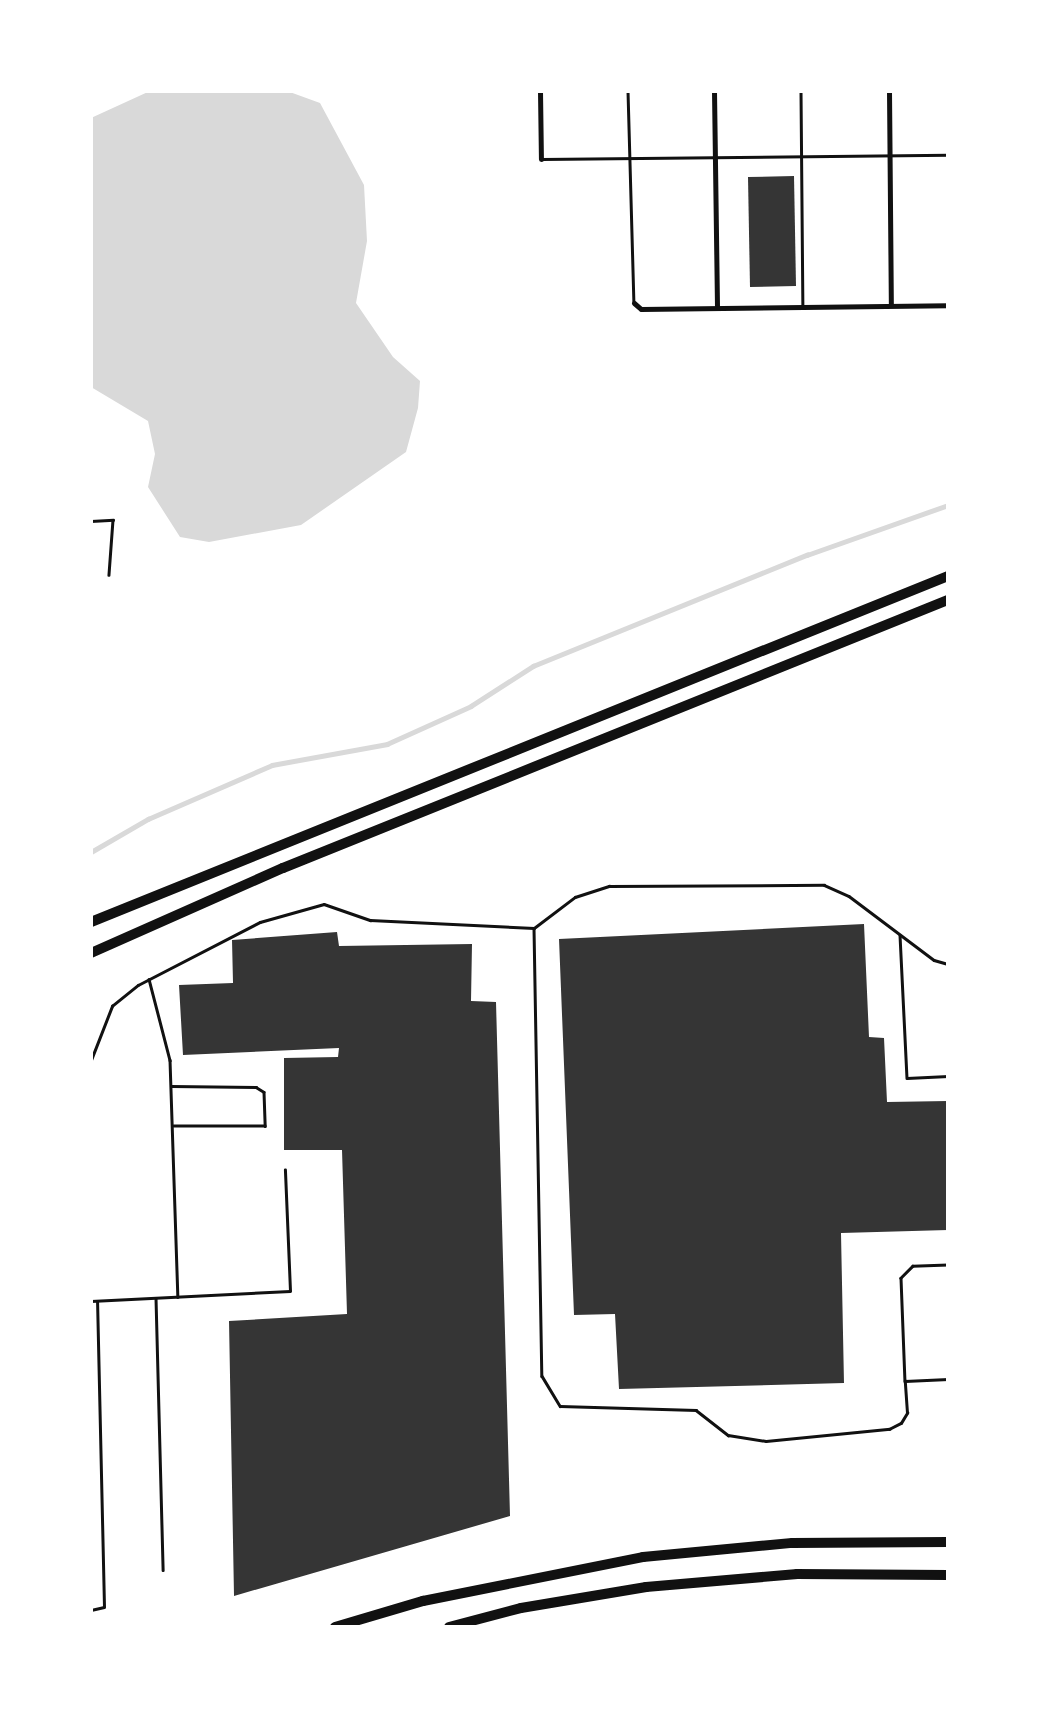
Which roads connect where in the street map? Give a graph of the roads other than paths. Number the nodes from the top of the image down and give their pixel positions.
1 (540, 91) edge
2 (628, 91) edge
3 (714, 91) edge
4 (801, 91) edge
5 (888, 91) edge
6 (889, 155) junction
7 (948, 155) edge
8 (802, 156) junction
9 (715, 157) junction
10 (629, 158) junction
11 (541, 159) joint
12 (634, 303) joint
13 (948, 304) edge
14 (891, 305) junction
15 (803, 307) junction
16 (717, 308) junction
17 (91, 521) edge
18 (109, 575) dead end
19 (948, 576) edge
20 (948, 600) edge
21 (91, 922) edge
22 (534, 928) junction
23 (900, 935) junction
24 (91, 953) edge
25 (948, 964) edge
26 (149, 979) junction
27 (91, 1060) edge
28 (948, 1076) edge
29 (171, 1086) junction
30 (173, 1126) junction
31 (285, 1170) dead end
32 (948, 1265) edge
33 (178, 1297) junction
34 (156, 1298) junction
35 (91, 1301) edge
36 (97, 1301) junction
37 (948, 1379) edge
38 (905, 1381) junction
39 (948, 1542) edge
40 (163, 1570) dead end
41 (948, 1575) edge
42 (91, 1610) edge
43 (335, 1627) edge
44 (449, 1627) edge

1 - 11 street
2 - 10 lane
3 - 9 street
4 - 8 lane
5 - 6 street
6 - 7 lane
6 - 8 lane
6 - 14 street
8 - 9 lane
8 - 15 lane
9 - 10 lane
9 - 16 street
10 - 11 lane
10 - 12 lane
12 - 16 street
13 - 14 street
14 - 15 street
15 - 16 street
17 - 18 lane
19 - 21 highway
20 - 24 highway
22 - 23 lane
22 - 26 lane
22 - 38 lane
23 - 25 lane
23 - 28 lane
26 - 27 lane
26 - 29 lane
29 - 30 lane
29 - 30 lane
30 - 33 lane
31 - 33 lane
32 - 38 lane
33 - 34 lane
34 - 36 lane
34 - 40 lane
35 - 36 lane
36 - 42 lane
37 - 38 lane
39 - 43 highway
41 - 44 highway

